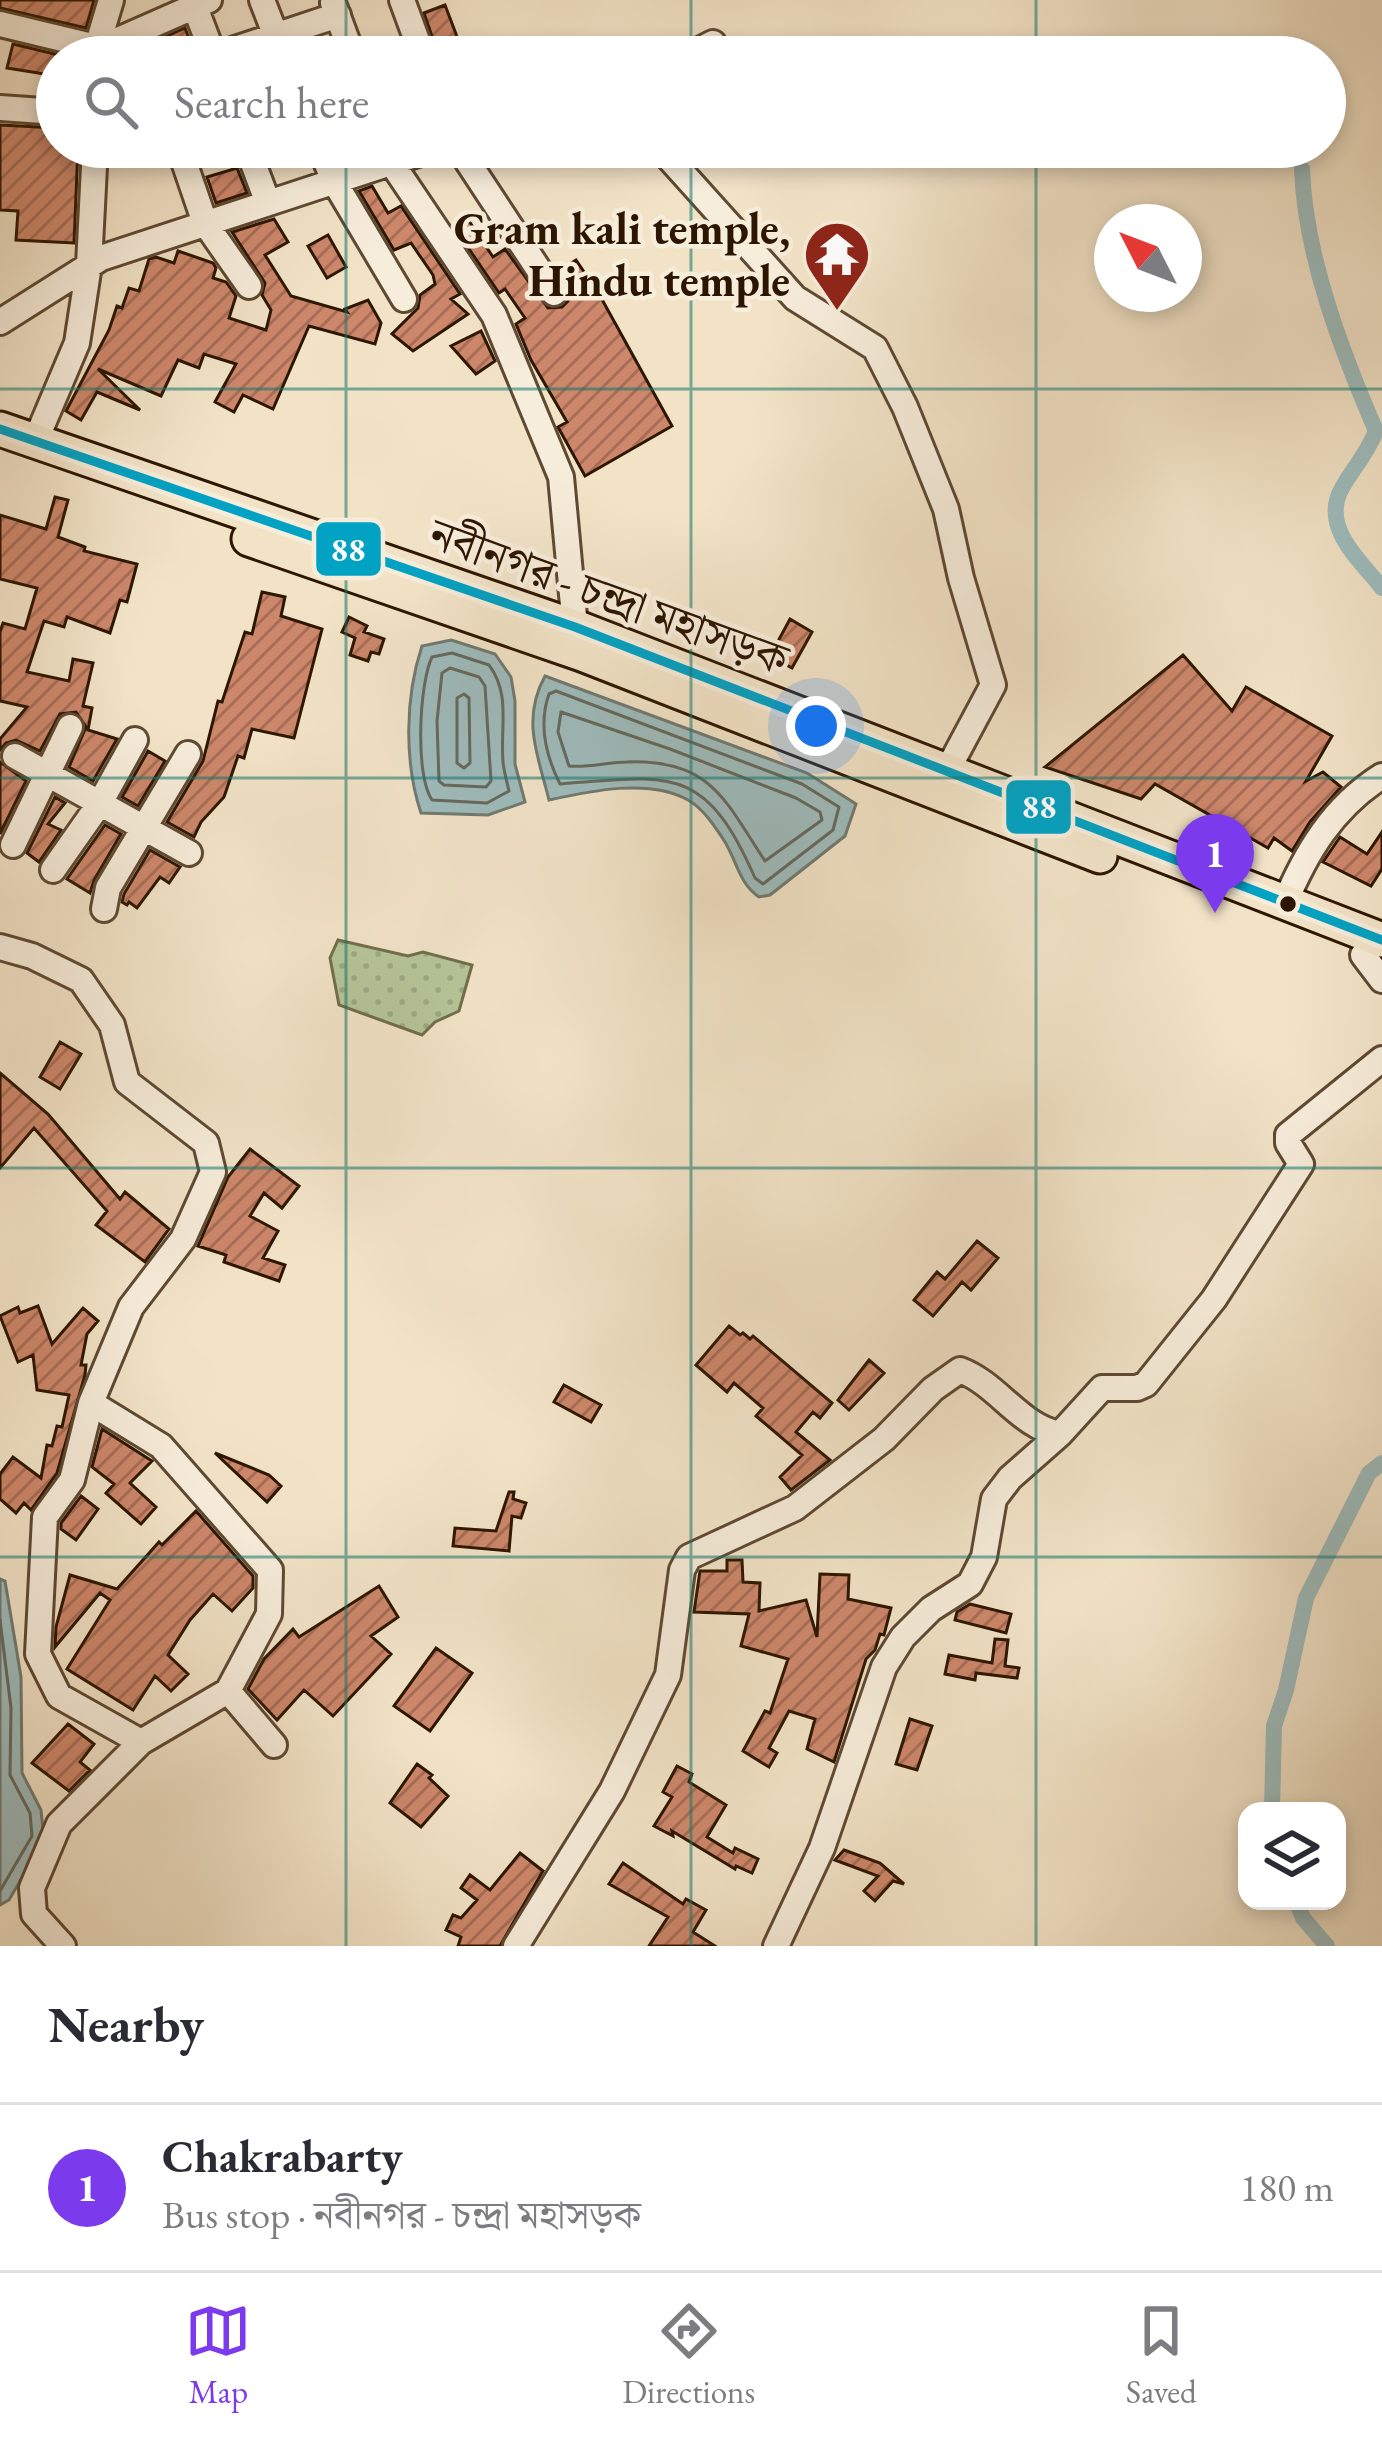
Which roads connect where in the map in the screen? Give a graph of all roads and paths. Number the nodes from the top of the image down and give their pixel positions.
1 (111, 0) edge
2 (262, 0) edge
3 (402, 0) edge
4 (202, 4) edge
5 (335, 8) edge
6 (0, 24) edge
7 (139, 31) junction
8 (42, 36) edge
9 (103, 36) edge
10 (129, 36) edge
11 (141, 36) edge
12 (209, 36) edge
13 (276, 36) edge
14 (294, 36) edge
15 (415, 36) edge
16 (0, 108) edge
17 (36, 111) edge
18 (94, 168) edge
19 (186, 168) edge
20 (255, 168) edge
21 (329, 168) edge
22 (360, 168) edge
23 (397, 168) edge
24 (472, 168) edge
25 (678, 168) edge
26 (334, 181) junction
27 (268, 202) junction
28 (205, 223) junction
29 (89, 265) junction
30 (249, 286) dead end
31 (554, 292) dead end
32 (404, 299) dead end
33 (0, 322) edge
34 (0, 429) edge
35 (35, 442) junction
36 (0, 454) edge
37 (575, 627) junction
38 (70, 727) dead end
39 (134, 740) dead end
40 (188, 754) dead end
41 (15, 756) dead end
42 (947, 771) junction
43 (49, 775) junction
44 (1382, 776) edge
45 (100, 802) junction
46 (1028, 816) junction
47 (145, 829) junction
48 (13, 845) dead end
49 (189, 853) dead end
50 (53, 870) dead end
51 (1284, 904) junction
52 (104, 909) dead end
53 (0, 947) edge
54 (1377, 960) edge
55 (1382, 1059) edge
56 (92, 1402) junction
57 (1060, 1434) junction
58 (228, 1691) junction
59 (141, 1742) junction
60 (274, 1744) dead end
61 (63, 1946) edge
62 (516, 1946) edge
63 (776, 1946) edge

1 - 9 street
2 - 13 street
3 - 15 street
4 - 7 street
4 - 12 street
5 - 14 street
6 - 8 street
7 - 10 street
7 - 11 street
16 - 17 street
18 - 29 street
19 - 28 street
20 - 27 street
21 - 26 street
22 - 26 street
23 - 37 street
24 - 31 street
25 - 42 street
26 - 27 street
26 - 32 street
27 - 28 street
28 - 29 street
28 - 30 street
29 - 33 street
29 - 35 street
34 - 35 highway, নবীনগর - চন্দ্রা মহাসড়ক
35 - 37 highway, নবীনগর - চন্দ্রা মহাসড়ক
36 - 46 highway, নবীনগর - চন্দ্রা মহাসড়ক
37 - 42 highway, নবীনগর - চন্দ্রা মহাসড়ক
38 - 43 street
39 - 45 street
40 - 47 street
41 - 43 street
42 - 46 highway, নবীনগর - চন্দ্রা মহাসড়ক
43 - 45 street
43 - 48 street
44 - 51 street
45 - 47 street
45 - 50 street
46 - 51 highway, নবীনগর - চন্দ্রা মহাসড়ক
46 - 54 highway, নবীনগর - চন্দ্রা মহাসড়ক
47 - 49 street
47 - 52 street
51 - 54 highway, নবীনগর - চন্দ্রা মহাসড়ক
53 - 56 street
55 - 57 street
56 - 58 street
56 - 59 street
57 - 62 street
57 - 63 street
58 - 59 street
58 - 60 street
59 - 61 street

